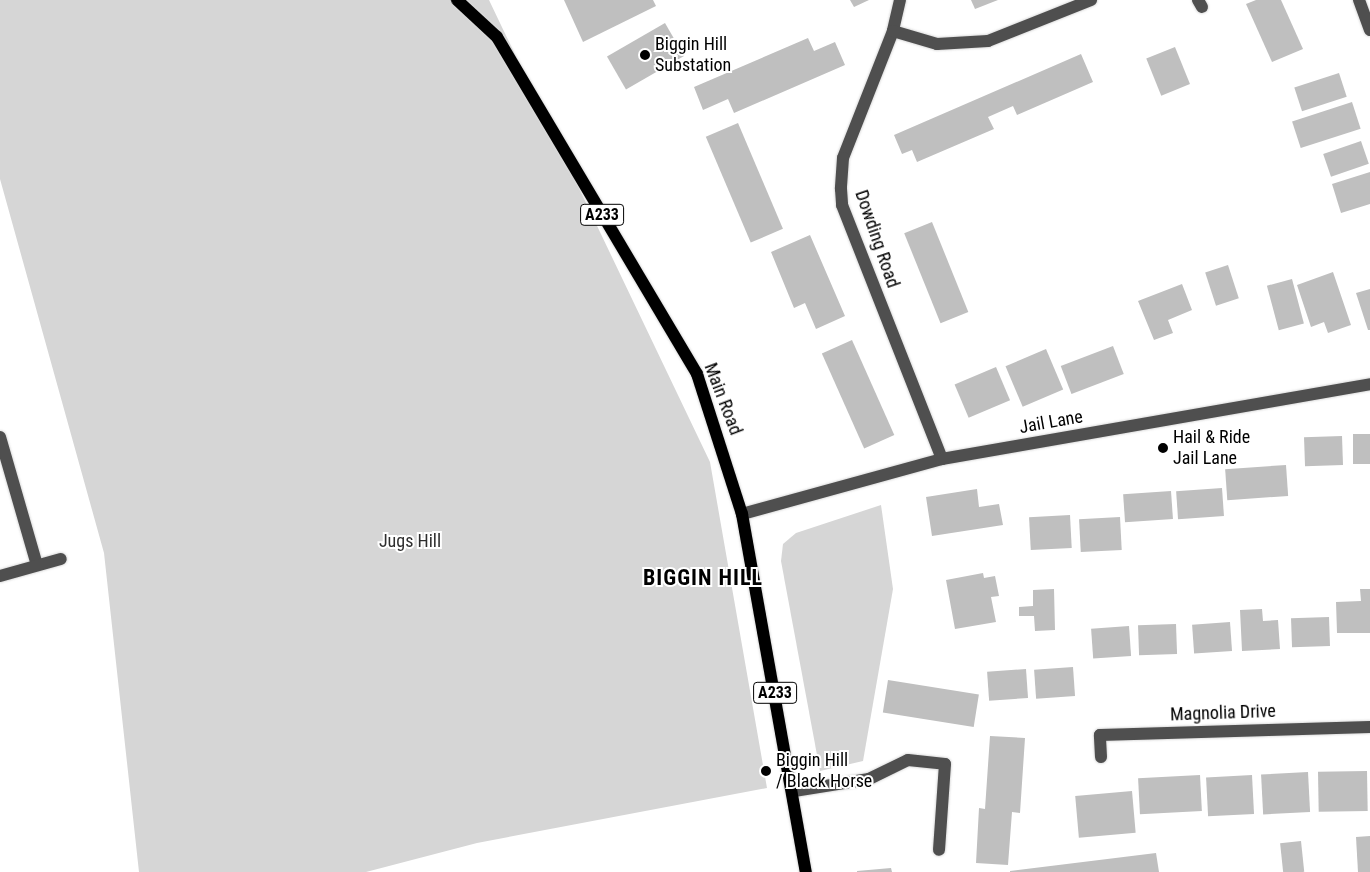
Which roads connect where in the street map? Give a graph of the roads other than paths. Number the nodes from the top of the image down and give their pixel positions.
1 (457, 0) edge
2 (900, 0) edge
3 (1091, 0) edge
4 (1359, 0) edge
5 (1370, 30) edge
6 (893, 31) junction
7 (1370, 384) edge
8 (0, 437) edge
9 (942, 458) junction
10 (742, 514) junction
11 (61, 559) dead end
12 (37, 565) junction
13 (0, 576) edge
14 (1370, 727) edge
15 (1101, 757) dead end
16 (794, 791) junction
17 (939, 850) dead end
18 (806, 872) edge

1 - 10 main road, Main Road / A233
2 - 6 street, Dowding Road
3 - 6 street
4 - 5 street
6 - 9 street, Dowding Road
7 - 9 street, Jail Lane
8 - 12 street
9 - 10 street, Jail Lane
10 - 16 main road, Main Road / A233
11 - 12 street
12 - 13 street
14 - 15 street, Magnolia Drive
16 - 17 street
16 - 18 main road, Main Road / A233

